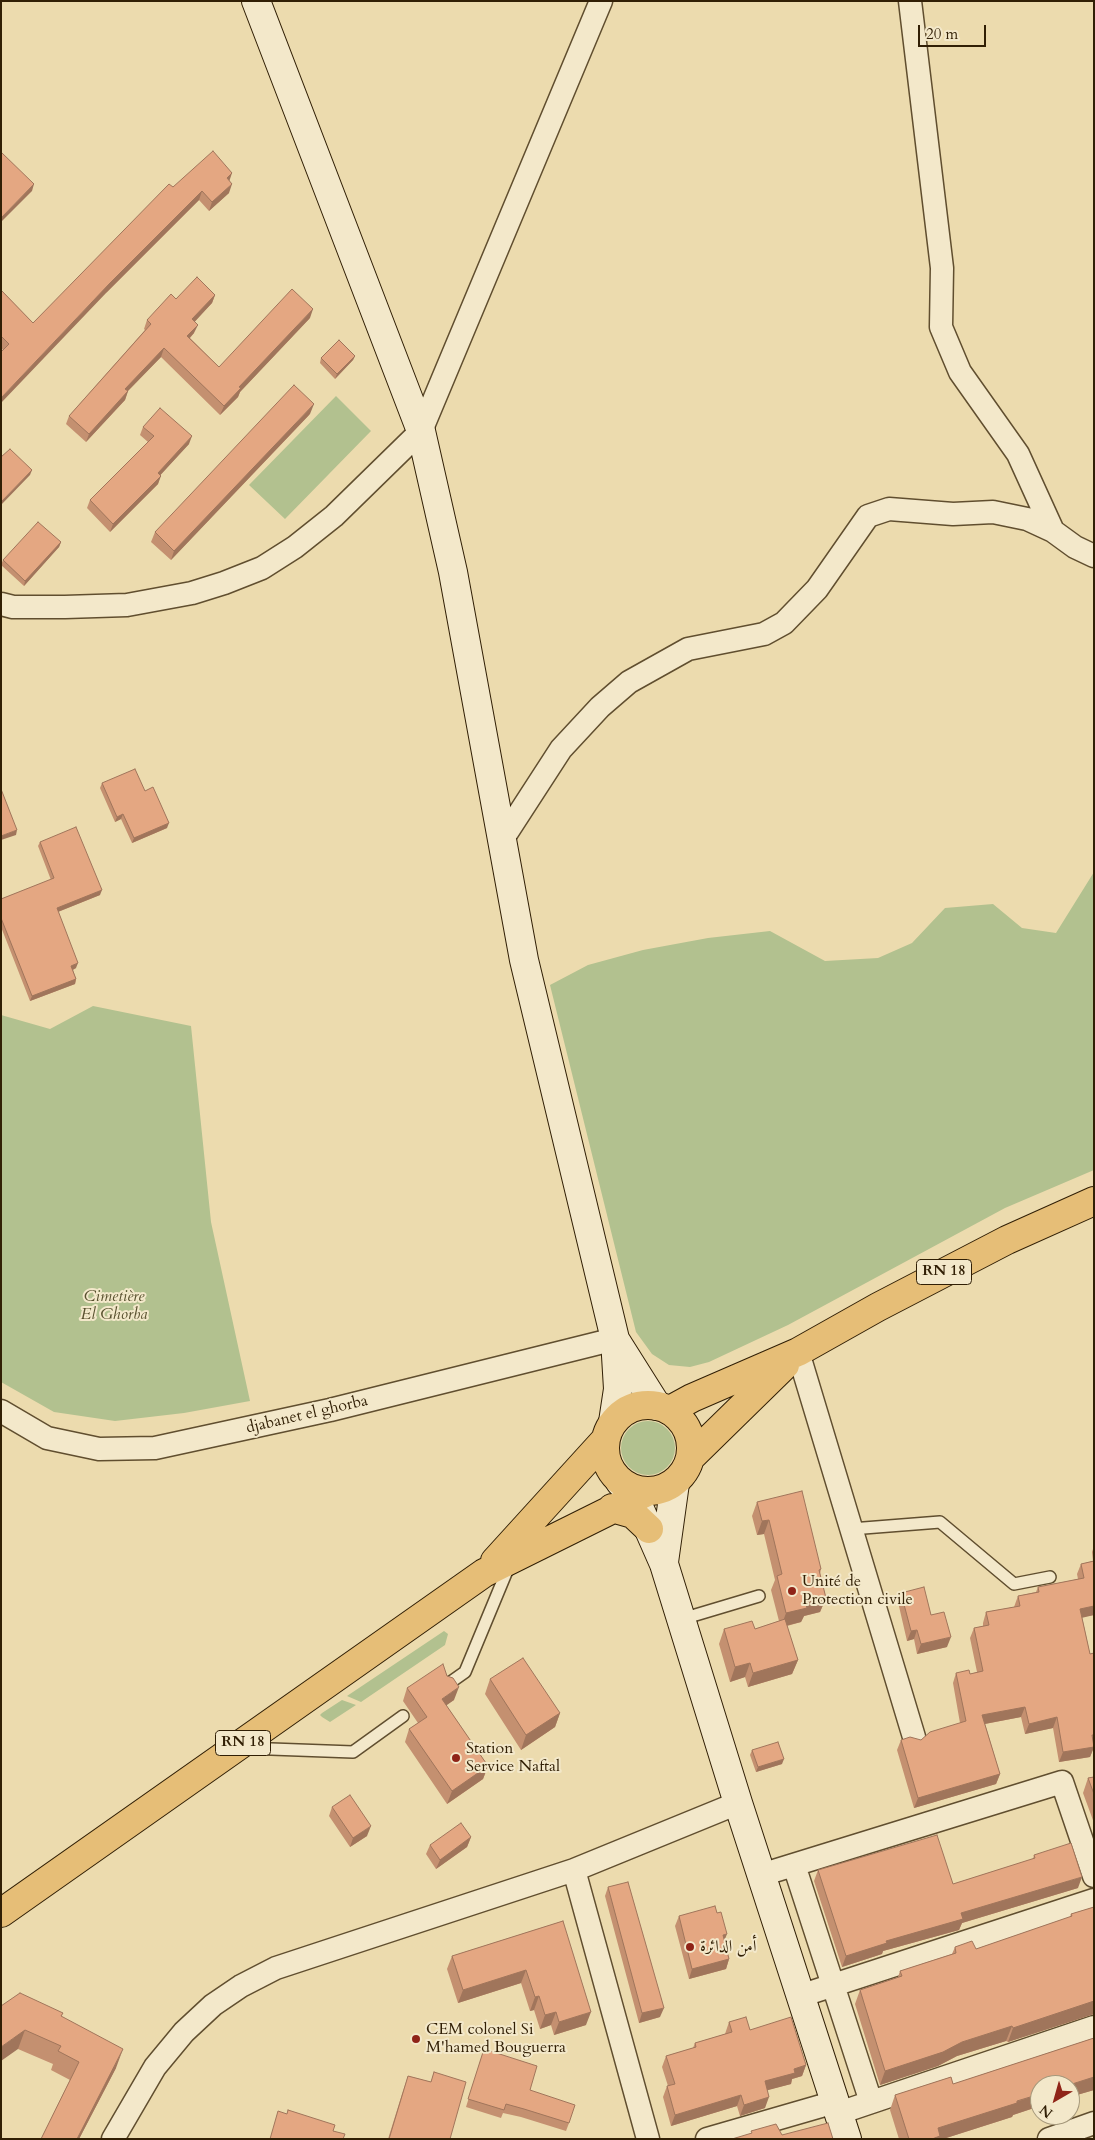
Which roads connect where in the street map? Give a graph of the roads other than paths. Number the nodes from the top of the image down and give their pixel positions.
1 (256, 1) edge
2 (601, 1) edge
3 (910, 1) edge
4 (421, 431) junction
5 (1053, 531) junction
6 (1094, 556) edge
7 (1, 604) edge
8 (502, 840) junction
9 (1094, 1201) edge
10 (615, 1339) junction
11 (798, 1352) junction
12 (663, 1408) junction
13 (1, 1411) edge
14 (609, 1431) junction
15 (691, 1457) junction
16 (675, 1483) junction
17 (628, 1495) junction
18 (851, 1529) junction
19 (511, 1559) junction
20 (664, 1564) junction
21 (484, 1573) junction
22 (1050, 1577) dead end
23 (758, 1596) dead end
24 (682, 1620) junction
25 (448, 1684) edge
26 (403, 1716) dead end
27 (914, 1737) edge
28 (237, 1747) junction
29 (738, 1803) junction
30 (1089, 1847) edge
31 (794, 1865) junction
32 (574, 1870) junction
33 (761, 1875) junction
34 (1094, 1876) edge
35 (1094, 1900) edge
36 (1, 1913) edge
37 (833, 1986) junction
38 (800, 1996) junction
39 (1094, 2027) edge
40 (871, 2102) junction
41 (837, 2108) junction
42 (1094, 2123) edge
43 (113, 2139) edge
44 (648, 2139) edge
45 (707, 2139) edge
46 (847, 2139) edge
47 (1049, 2139) edge

1 - 4 main road
2 - 4 street
3 - 5 street
4 - 7 street
4 - 8 main road
5 - 6 street
5 - 8 street
8 - 10 main road
9 - 11 main road, RN 18
10 - 12 main road
10 - 13 street, djabanet el ghorba
10 - 14 main road
11 - 12 main road, RN 18
11 - 15 main road, RN 18
11 - 18 street
12 - 14 main road
12 - 15 main road
14 - 17 main road
14 - 21 main road, RN 18
15 - 16 main road
16 - 17 main road
16 - 20 main road
17 - 19 main road, RN 18
17 - 20 main road
18 - 22 lane
18 - 27 street
19 - 21 main road, RN 18
19 - 25 lane
20 - 24 main road
21 - 28 main road, RN 18
23 - 24 lane
24 - 29 main road
26 - 28 lane
28 - 36 main road, RN 18
29 - 32 street
29 - 33 main road
30 - 31 street
30 - 34 street
31 - 33 street
31 - 37 street
32 - 43 street
32 - 44 street
33 - 38 main road
35 - 37 street
37 - 38 street
37 - 40 street
38 - 41 main road
39 - 40 street
40 - 41 street
41 - 45 street
41 - 46 main road
42 - 47 street

